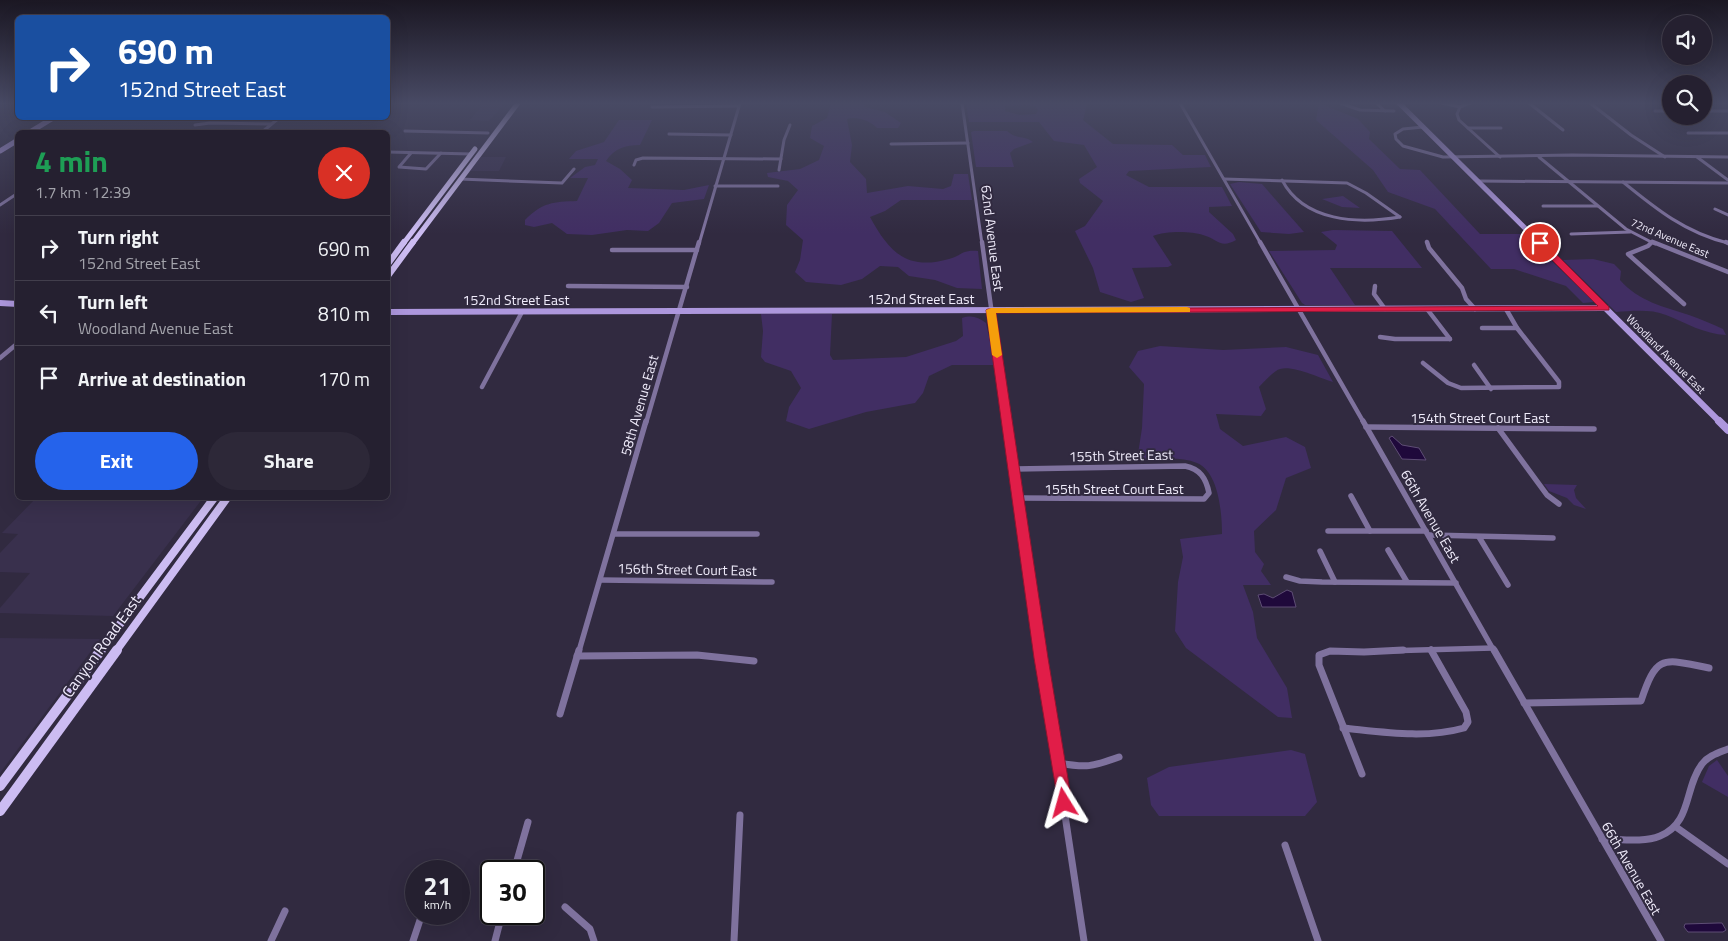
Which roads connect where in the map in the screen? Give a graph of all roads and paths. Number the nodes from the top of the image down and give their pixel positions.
1 (477, 147) edge
2 (484, 147) edge
3 (727, 147) edge
4 (783, 147) edge
5 (969, 147) edge
6 (1205, 147) edge
7 (1406, 147) edge
8 (1444, 147) edge
9 (1489, 147) edge
10 (1650, 147) edge
11 (390, 152) edge
12 (411, 153) junction
13 (442, 153) junction
14 (472, 154) junction
15 (1424, 154) junction
16 (1539, 156) junction
17 (1454, 157) junction
18 (1500, 157) junction
19 (1665, 157) junction
20 (1697, 157) junction
21 (1728, 157) edge
22 (724, 158) junction
23 (1420, 158) dead end
24 (781, 159) junction
25 (634, 165) dead end
26 (574, 169) dead end
27 (779, 170) dead end
28 (460, 178) junction
29 (1224, 179) junction
30 (1282, 180) junction
31 (1728, 181) edge
32 (1478, 182) junction
33 (1568, 182) junction
34 (1623, 182) junction
35 (449, 183) junction
36 (715, 186) junction
37 (778, 186) dead end
38 (15, 195) edge
39 (446, 197) junction
40 (0, 205) edge
41 (1543, 206) dead end
42 (1597, 206) junction
43 (1715, 209) dead end
44 (1728, 215) edge
45 (1631, 232) junction
46 (1571, 234) dead end
47 (1427, 242) dead end
48 (1652, 243) junction
49 (1728, 243) edge
50 (612, 250) dead end
51 (697, 250) junction
52 (390, 261) edge
53 (1728, 272) edge
54 (390, 273) edge
55 (568, 286) dead end
56 (687, 286) junction
57 (1375, 286) dead end
58 (0, 304) edge
59 (15, 304) edge
60 (1684, 304) dead end
61 (1606, 308) junction
62 (1299, 309) junction
63 (1386, 309) junction
64 (1427, 309) junction
65 (1475, 309) junction
66 (1506, 309) junction
67 (991, 310) junction
68 (390, 312) edge
69 (522, 312) junction
70 (680, 312) junction
71 (1482, 328) dead end
72 (1517, 328) junction
73 (1380, 337) dead end
74 (15, 346) edge
75 (0, 358) edge
76 (1423, 363) dead end
77 (1474, 365) dead end
78 (482, 387) dead end
79 (1491, 388) junction
80 (1366, 427) junction
81 (1498, 428) junction
82 (1594, 429) dead end
83 (1728, 430) edge
84 (1015, 469) junction
85 (1208, 496) joint
86 (1351, 496) dead end
87 (1019, 498) junction
88 (213, 500) edge
89 (226, 500) edge
90 (1559, 504) dead end
91 (1328, 531) dead end
92 (1370, 531) junction
93 (1427, 533) junction
94 (614, 534) junction
95 (757, 534) dead end
96 (1479, 537) junction
97 (1553, 538) dead end
98 (1320, 550) dead end
99 (1388, 550) dead end
100 (1286, 577) dead end
101 (601, 580) junction
102 (772, 582) dead end
103 (1335, 582) junction
104 (1407, 582) junction
105 (1456, 583) junction
106 (1508, 585) dead end
107 (1493, 648) junction
108 (1431, 649) junction
109 (577, 656) junction
110 (754, 660) dead end
111 (1709, 668) dead end
112 (1524, 703) junction
113 (560, 714) dead end
114 (1343, 728) junction
115 (1728, 749) edge
116 (1119, 757) dead end
117 (1058, 764) junction
118 (1362, 774) dead end
119 (0, 786) edge
120 (0, 811) edge
121 (740, 814) dead end
122 (528, 822) dead end
123 (1676, 827) junction
124 (1602, 839) junction
125 (1285, 846) dead end
126 (517, 860) edge
127 (1728, 864) edge
128 (564, 907) dead end
129 (285, 911) dead end
130 (418, 925) edge
131 (499, 925) edge
132 (271, 941) edge
133 (413, 941) edge
134 (495, 941) edge
135 (594, 941) edge
136 (734, 941) edge
137 (1084, 941) edge
138 (1318, 941) edge
139 (1661, 941) edge

1 - 14 main road
2 - 28 main road
3 - 22 street, 58th Avenue East
4 - 24 street
5 - 67 street, 62nd Avenue East
6 - 29 street, 66th Avenue East
7 - 15 street
8 - 17 street, Woodland Avenue East
9 - 18 street
10 - 19 street
11 - 12 street
12 - 13 street
12 - 13 street
13 - 14 street
14 - 35 main road
15 - 17 street
15 - 23 street
16 - 18 street
16 - 19 street
16 - 33 street, 72nd Avenue East
17 - 18 street
17 - 32 street, Woodland Avenue East
19 - 20 street
20 - 21 street
20 - 31 street
22 - 24 street
22 - 25 street
22 - 36 street, 58th Avenue East
24 - 27 street
26 - 28 street
28 - 39 main road
29 - 30 street
29 - 62 street, 66th Avenue East
30 - 30 street
31 - 34 street
32 - 33 street
32 - 61 street, Woodland Avenue East
33 - 34 street
33 - 42 street, 72nd Avenue East
34 - 49 street
35 - 39 main road
35 - 52 main road
36 - 37 street
36 - 51 street, 58th Avenue East
38 - 40 street
39 - 54 main road
41 - 42 street
42 - 45 street, 72nd Avenue East
43 - 44 street
45 - 46 street
45 - 48 street, 72nd Avenue East
47 - 65 street
48 - 53 street, 72nd Avenue East
48 - 60 street
50 - 51 street
51 - 56 street, 58th Avenue East
55 - 56 street
56 - 70 street, 58th Avenue East
57 - 63 street
58 - 59 street
61 - 66 street, 152nd Street East
61 - 83 street, Woodland Avenue East
62 - 63 street, 152nd Street East
62 - 67 street, 152nd Street East
62 - 80 street, 66th Avenue East
63 - 64 street, 152nd Street East
64 - 65 street, 152nd Street East
64 - 73 street
65 - 66 street, 152nd Street East
66 - 72 street
67 - 70 street, 152nd Street East
67 - 84 street, 62nd Avenue East
68 - 69 street, 152nd Street East
69 - 70 street, 152nd Street East
69 - 78 street
70 - 94 street, 58th Avenue East
71 - 72 street
72 - 79 street
74 - 75 street
76 - 79 street
77 - 79 street
80 - 81 street, 154th Street Court East
80 - 93 street, 66th Avenue East
81 - 82 street, 154th Street Court East
81 - 90 street
84 - 85 street, 155th Street East
84 - 87 street, 62nd Avenue East
85 - 87 street, 155th Street Court East
86 - 92 street
87 - 117 street, 62nd Avenue East
88 - 119 main road, Canyon Road East
89 - 120 main road, Canyon Road East
91 - 92 street
92 - 93 street
93 - 96 street
93 - 105 street, 66th Avenue East
94 - 95 street
94 - 101 street, 58th Avenue East
96 - 97 street
96 - 106 street
98 - 103 street
99 - 104 street
100 - 103 street
101 - 102 street, 156th Street Court East
101 - 109 street, 58th Avenue East
103 - 104 street
104 - 105 street
105 - 107 street, 66th Avenue East
107 - 108 street
107 - 112 street, 66th Avenue East
108 - 114 street
108 - 114 street
109 - 110 street
109 - 113 street, 58th Avenue East
111 - 112 street
112 - 124 street, 66th Avenue East
114 - 118 street
115 - 123 street
116 - 117 street
117 - 137 street, 62nd Avenue East
121 - 136 street
122 - 126 street
123 - 124 street
123 - 127 street
124 - 139 street, 66th Avenue East
125 - 138 street
128 - 135 street
129 - 132 street
130 - 133 street
131 - 134 street

